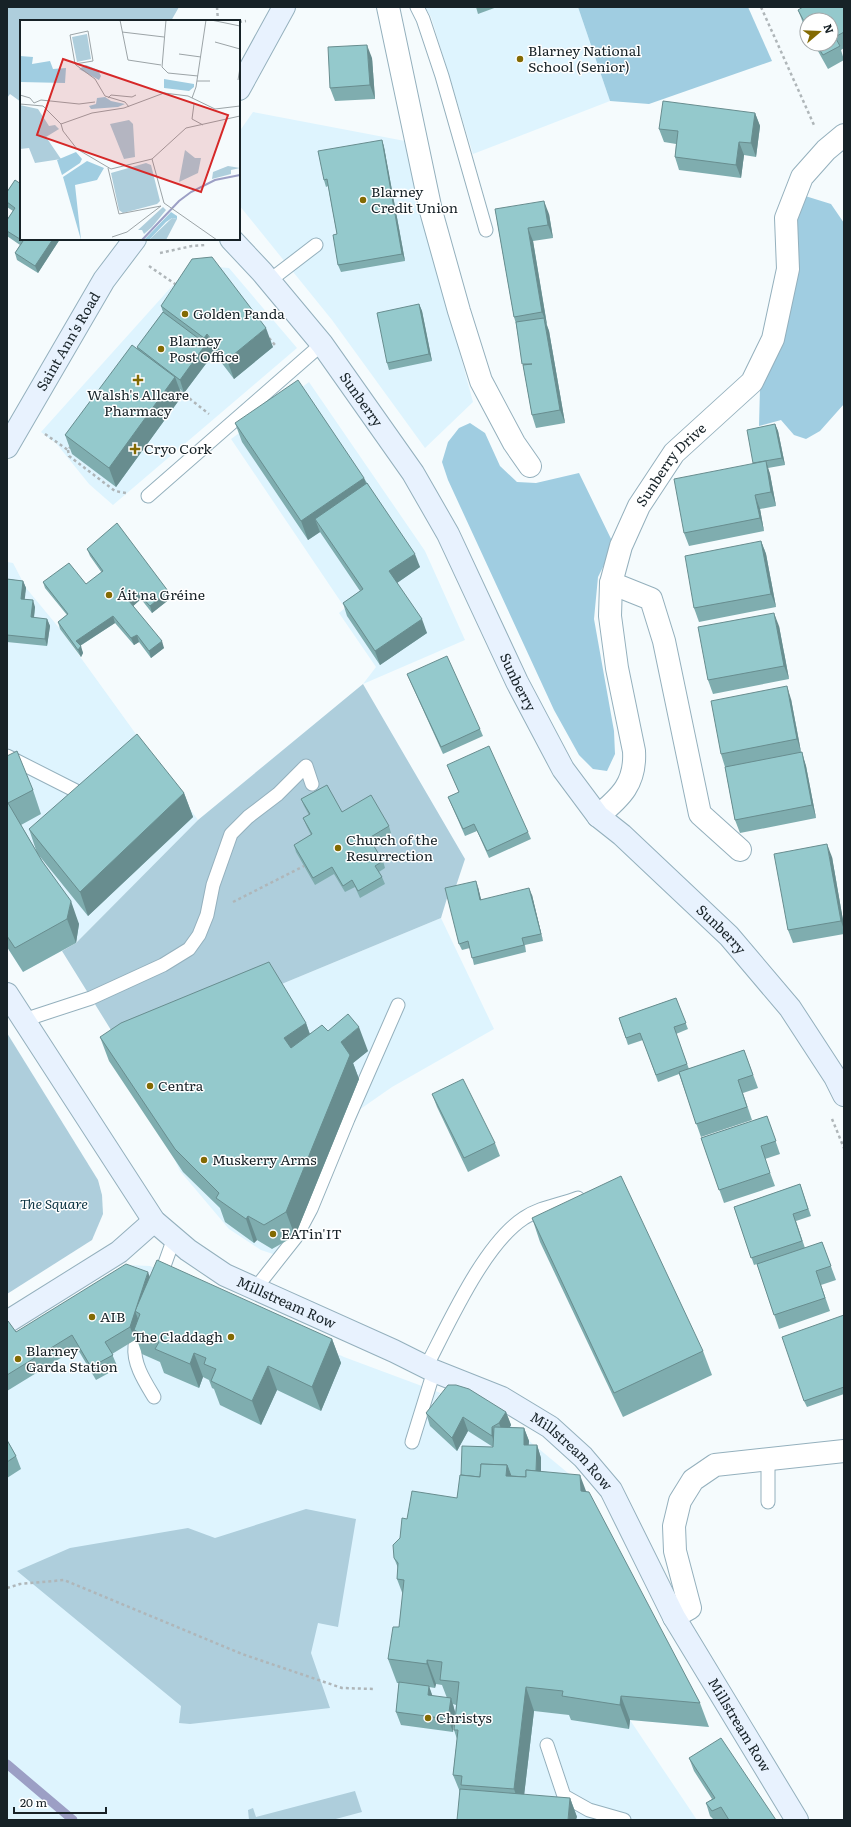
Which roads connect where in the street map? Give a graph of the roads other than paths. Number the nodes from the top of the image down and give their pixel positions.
1 (284, 7) edge
2 (388, 7) edge
3 (416, 7) edge
4 (240, 87) edge
5 (838, 142) edge
6 (486, 230) dead end
7 (134, 240) edge
8 (221, 243) edge
9 (316, 245) dead end
10 (269, 281) junction
11 (322, 344) junction
12 (7, 447) edge
13 (530, 466) dead end
14 (148, 496) road end
15 (611, 582) junction
16 (8, 753) edge
17 (93, 784) edge
18 (312, 784) dead end
19 (82, 794) junction
20 (70, 804) edge
21 (598, 816) junction
22 (740, 850) dead end
23 (7, 994) edge
24 (398, 1005) dead end
25 (24, 1020) junction
26 (844, 1095) edge
27 (592, 1193) edge
28 (154, 1221) junction
29 (181, 1244) junction
30 (255, 1289) junction
31 (155, 1290) edge
32 (148, 1311) edge
33 (7, 1322) edge
34 (430, 1369) junction
35 (154, 1397) dead end
36 (412, 1442) dead end
37 (844, 1451) edge
38 (768, 1460) junction
39 (768, 1502) dead end
40 (674, 1617) junction
41 (547, 1745) dead end
42 (624, 1820) edge
43 (797, 1820) edge

1 - 4 street
2 - 13 street
3 - 6 lane
5 - 15 street, Sunberry Drive
7 - 12 street, Saint Ann's Road
8 - 10 street, Sunberry
9 - 10 lane
10 - 11 street, Sunberry
11 - 14 lane
11 - 21 street, Sunberry
15 - 21 street, Sunberry Drive
15 - 22 street
16 - 19 lane
17 - 19 lane
18 - 25 lane
19 - 20 lane
21 - 26 street, Sunberry
23 - 25 street
24 - 30 lane
25 - 28 street
27 - 34 lane
28 - 29 street
28 - 33 street
29 - 30 street, Millstream Row
29 - 31 lane
30 - 34 street, Millstream Row
32 - 35 lane
34 - 36 lane
34 - 40 street, Millstream Row
37 - 38 street
38 - 39 lane
38 - 40 street
40 - 43 street, Millstream Row
41 - 42 lane

